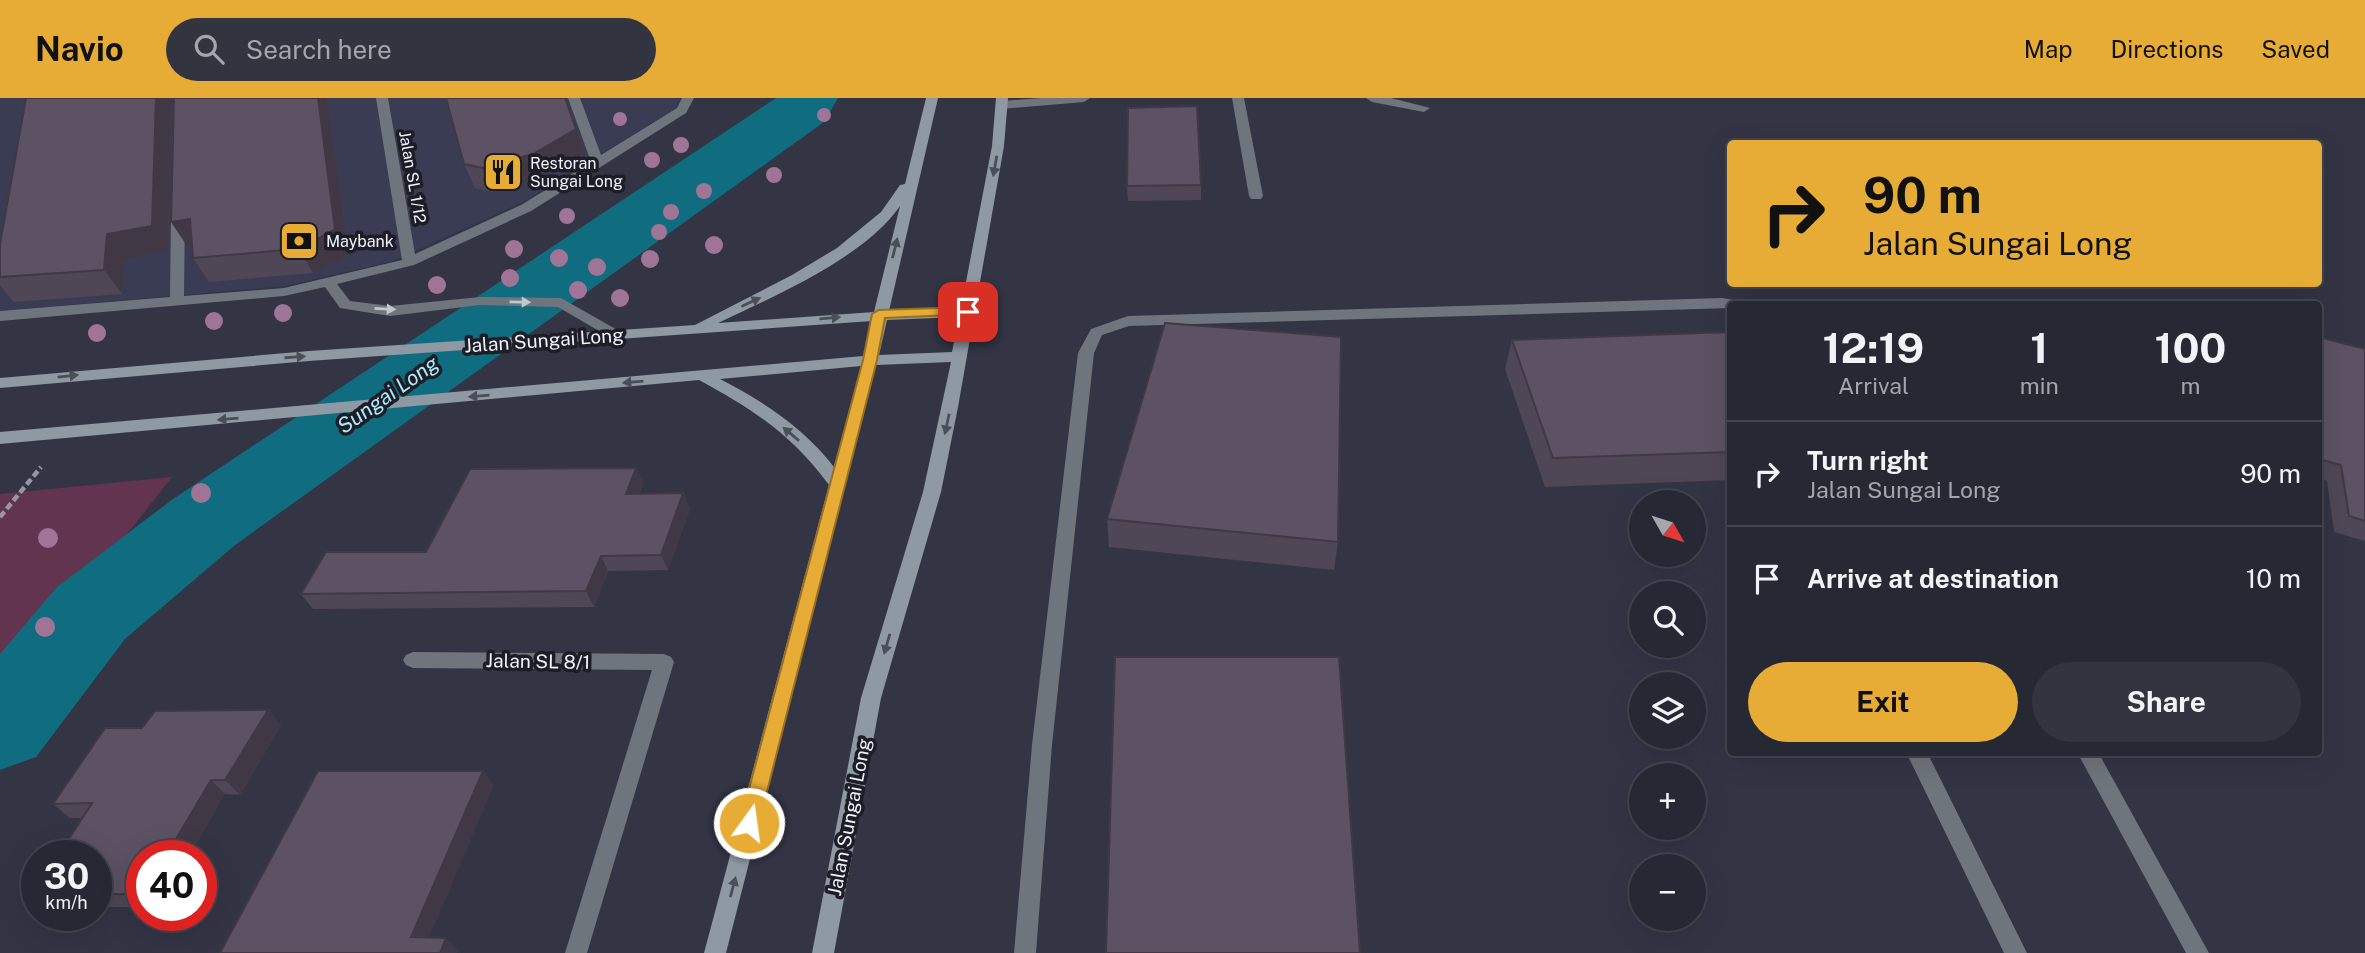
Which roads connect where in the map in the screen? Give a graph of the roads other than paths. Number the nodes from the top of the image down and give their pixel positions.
1 (382, 98) edge
2 (574, 98) edge
3 (688, 98) edge
4 (932, 98) edge
5 (1084, 98) edge
6 (1238, 98) edge
7 (1372, 98) edge
8 (1001, 102) edge
9 (1424, 108) dead end
10 (598, 164) junction
11 (912, 178) junction
12 (178, 193) edge
13 (1256, 196) dead end
14 (409, 262) junction
15 (330, 282) junction
16 (177, 302) junction
17 (1727, 303) edge
18 (968, 312) junction
19 (879, 314) junction
20 (0, 316) edge
21 (689, 331) junction
22 (616, 335) junction
23 (960, 357) junction
24 (870, 360) junction
25 (701, 375) junction
26 (0, 383) edge
27 (0, 438) edge
28 (837, 484) junction
29 (413, 660) dead end
30 (1918, 756) edge
31 (2089, 756) edge
32 (576, 953) edge
33 (715, 953) edge
34 (823, 953) edge
35 (1025, 953) edge
36 (2016, 953) edge
37 (2198, 953) edge

1 - 14 street, Jalan SL 1/12
2 - 10 street
3 - 10 street
4 - 11 street
5 - 8 street
6 - 13 street
7 - 9 street
8 -> 18 street, Jalan Sungai Long
10 - 14 street
19 -> 11 street
21 -> 11 street
12 - 16 street
14 - 15 street
15 - 16 street
15 -> 22 street
16 - 20 street
17 - 35 street
18 - 19 street, Jalan Sungai Long
18 - 23 street, Jalan Sungai Long
21 -> 19 street, Jalan Sungai Long
19 - 24 street
21 - 22 street, Jalan Sungai Long
26 -> 22 street, Jalan Sungai Long
23 - 24 street
23 -> 34 street, Jalan Sungai Long
24 - 25 street
24 - 28 street
25 -> 27 street
28 -> 25 street
33 -> 28 street
29 - 32 street, Jalan SL 8/1
30 - 36 street
31 - 37 street

